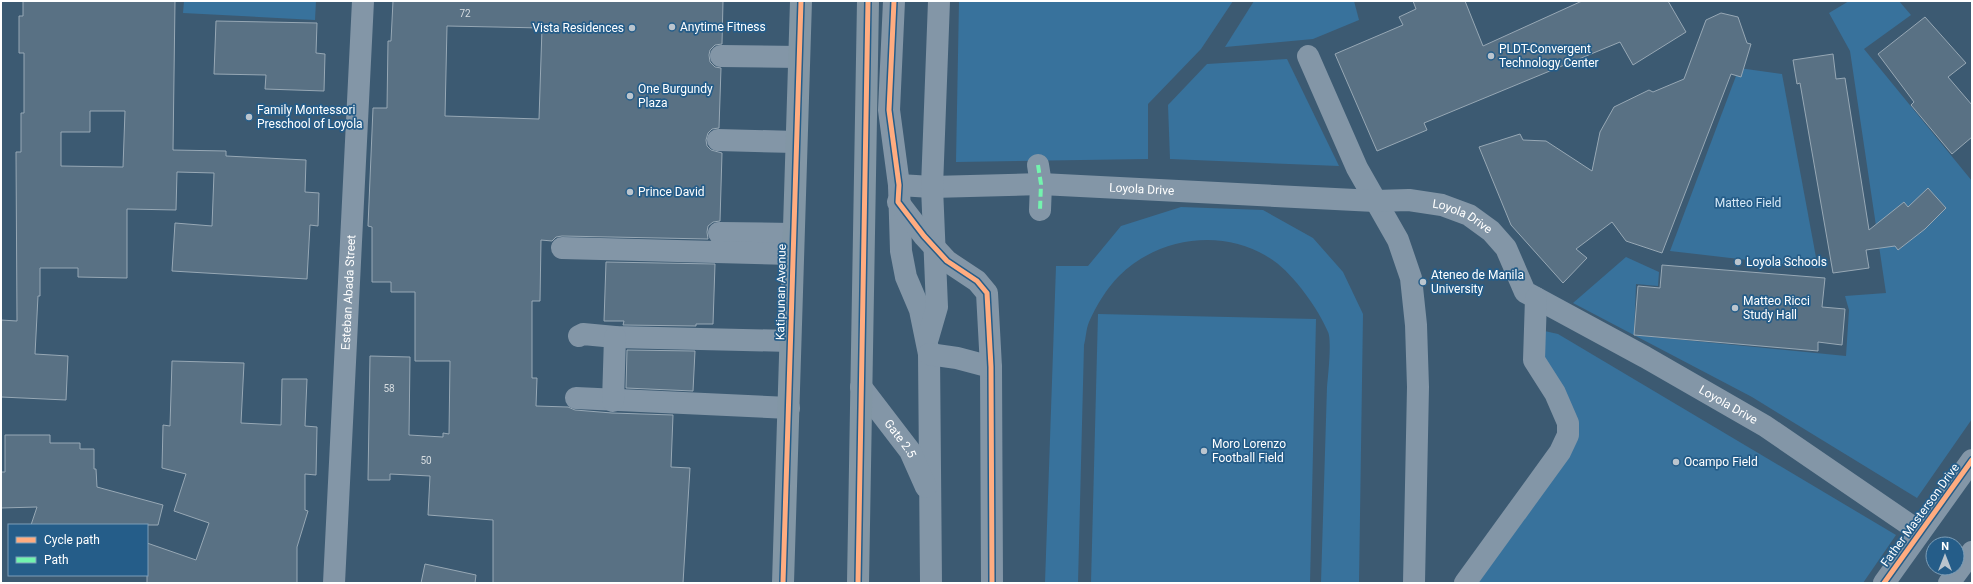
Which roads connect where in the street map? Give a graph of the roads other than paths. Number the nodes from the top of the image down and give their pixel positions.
1 (363, 1) edge
2 (801, 1) edge
3 (868, 1) edge
4 (894, 1) edge
5 (939, 1) edge
6 (721, 56) dead end
7 (1308, 56) dead end
8 (799, 57) junction
9 (718, 140) dead end
10 (796, 142) junction
11 (1040, 175) junction
12 (932, 187) junction
13 (899, 194) junction
14 (1375, 201) junction
15 (1040, 210) dead end
16 (719, 233) dead end
17 (792, 244) junction
18 (562, 248) dead end
19 (935, 248) junction
20 (1536, 298) junction
21 (579, 336) dead end
22 (615, 337) junction
23 (790, 341) junction
24 (928, 348) junction
25 (991, 367) junction
26 (861, 387) junction
27 (576, 398) dead end
28 (613, 401) junction
29 (788, 408) junction
30 (1972, 460) edge
31 (930, 496) junction
32 (1920, 532) junction
33 (1970, 559) edge
34 (334, 583) edge
35 (783, 583) edge
36 (858, 583) edge
37 (931, 583) edge
38 (992, 583) edge
39 (1414, 583) edge
40 (1465, 583) edge
41 (1884, 583) edge
42 (1949, 583) edge

1 - 34 street, Esteban Abada Street
2 - 8 main road, Katipunan Avenue
3 - 26 main road
4 - 13 street
5 - 12 street
6 - 8 street
7 - 14 street
8 - 10 main road, Katipunan Avenue
9 - 10 street
10 - 17 main road, Katipunan Avenue
11 - 12 street, Loyola Drive
11 - 14 street, Loyola Drive
11 - 15 street
12 - 13 street, Loyola Drive
12 - 19 street
13 - 19 street
13 - 24 street
14 - 20 street, Loyola Drive
14 - 39 street
16 - 17 street
17 - 18 street
17 - 23 main road, Katipunan Avenue
19 - 24 street
19 - 25 street
20 - 32 street, Loyola Drive
20 - 40 street
21 - 22 street
22 - 23 street
22 - 28 street
23 - 29 main road, Katipunan Avenue
24 - 25 street
24 - 31 street
25 - 38 street
26 - 31 street, Gate 2.5
26 - 36 main road
27 - 28 street
28 - 29 street
29 - 35 main road, Katipunan Avenue
30 - 32 street, Father Masterson Drive
31 - 37 street
32 - 41 street, Father Masterson Drive
33 - 42 street

